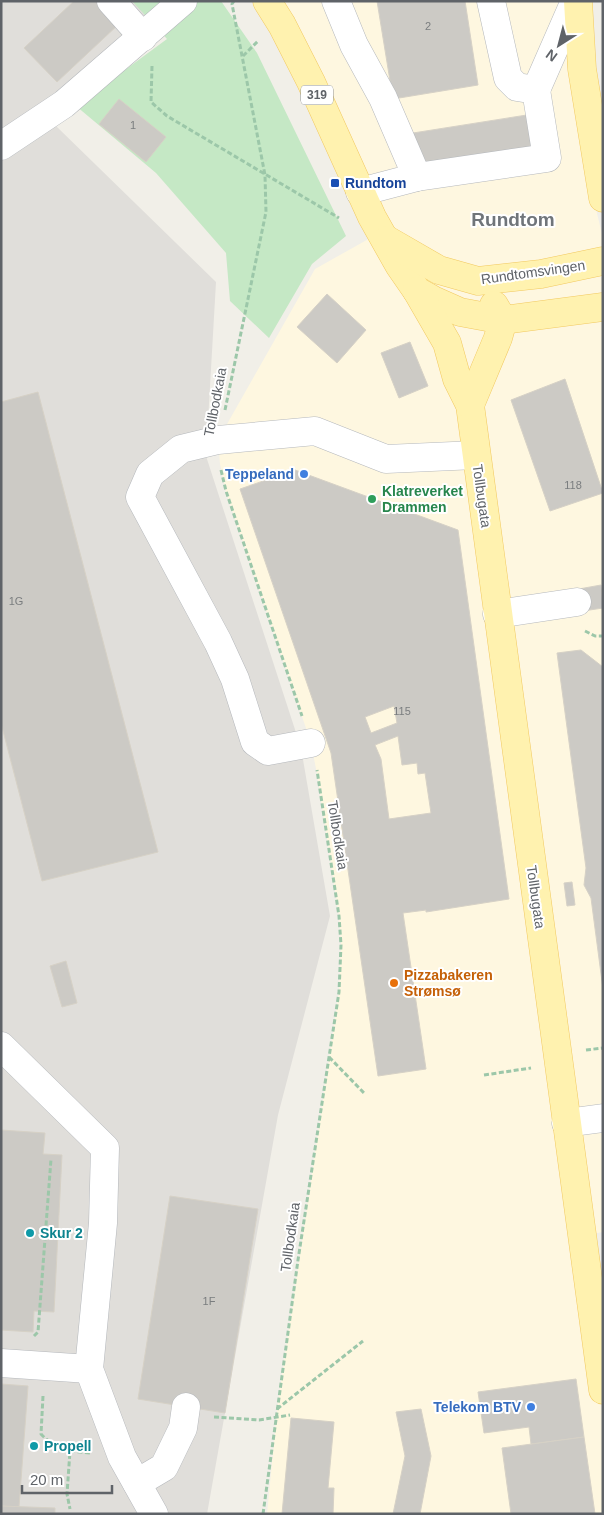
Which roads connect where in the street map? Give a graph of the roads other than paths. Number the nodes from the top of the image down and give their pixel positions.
1 (111, 1) edge
2 (183, 1) edge
3 (267, 1) edge
4 (491, 1) edge
5 (577, 1) edge
6 (341, 6) edge
7 (149, 32) junction
8 (536, 90) junction
9 (1, 146) edge
10 (417, 177) junction
11 (360, 192) junction
12 (603, 198) edge
13 (378, 227) junction
14 (603, 261) edge
15 (478, 281) junction
16 (418, 291) junction
17 (603, 307) edge
18 (460, 312) junction
19 (503, 320) junction
20 (447, 343) junction
21 (470, 404) junction
22 (476, 455) junction
23 (577, 602) dead end
24 (497, 614) junction
25 (311, 743) road end
26 (1, 1046) edge
27 (603, 1118) edge
28 (566, 1123) junction
29 (599, 1345) edge
30 (1, 1363) edge
31 (89, 1369) junction
32 (603, 1390) edge
33 (184, 1418) road end
34 (137, 1483) junction
35 (154, 1514) edge

1 - 7 lane
2 - 7 lane
3 - 11 main road, 319
4 - 8 lane
5 - 8 lane
5 - 12 main road
6 - 10 lane
7 - 9 lane
8 - 10 lane
10 - 11 lane
11 - 13 main road, 319
13 - 15 main road, Rundtomsvingen
13 - 16 main road, 319
14 - 15 main road, Rundtomsvingen
15 - 18 main road
15 - 19 main road
16 - 18 main road, 319
16 - 20 main road, Tollbugata
17 - 19 main road, 319
18 - 19 main road, 319
18 - 20 main road
19 - 21 main road, Tollbugata
20 - 21 main road, Tollbugata
21 - 22 main road, Tollbugata
22 - 24 main road, Tollbugata
22 - 25 lane
23 - 24 lane
24 - 28 main road, Tollbugata
26 - 31 lane
27 - 28 lane
28 - 29 main road, Tollbugata
29 - 32 main road, Tollbugata
30 - 31 lane
31 - 34 lane
33 - 34 lane
34 - 35 lane

